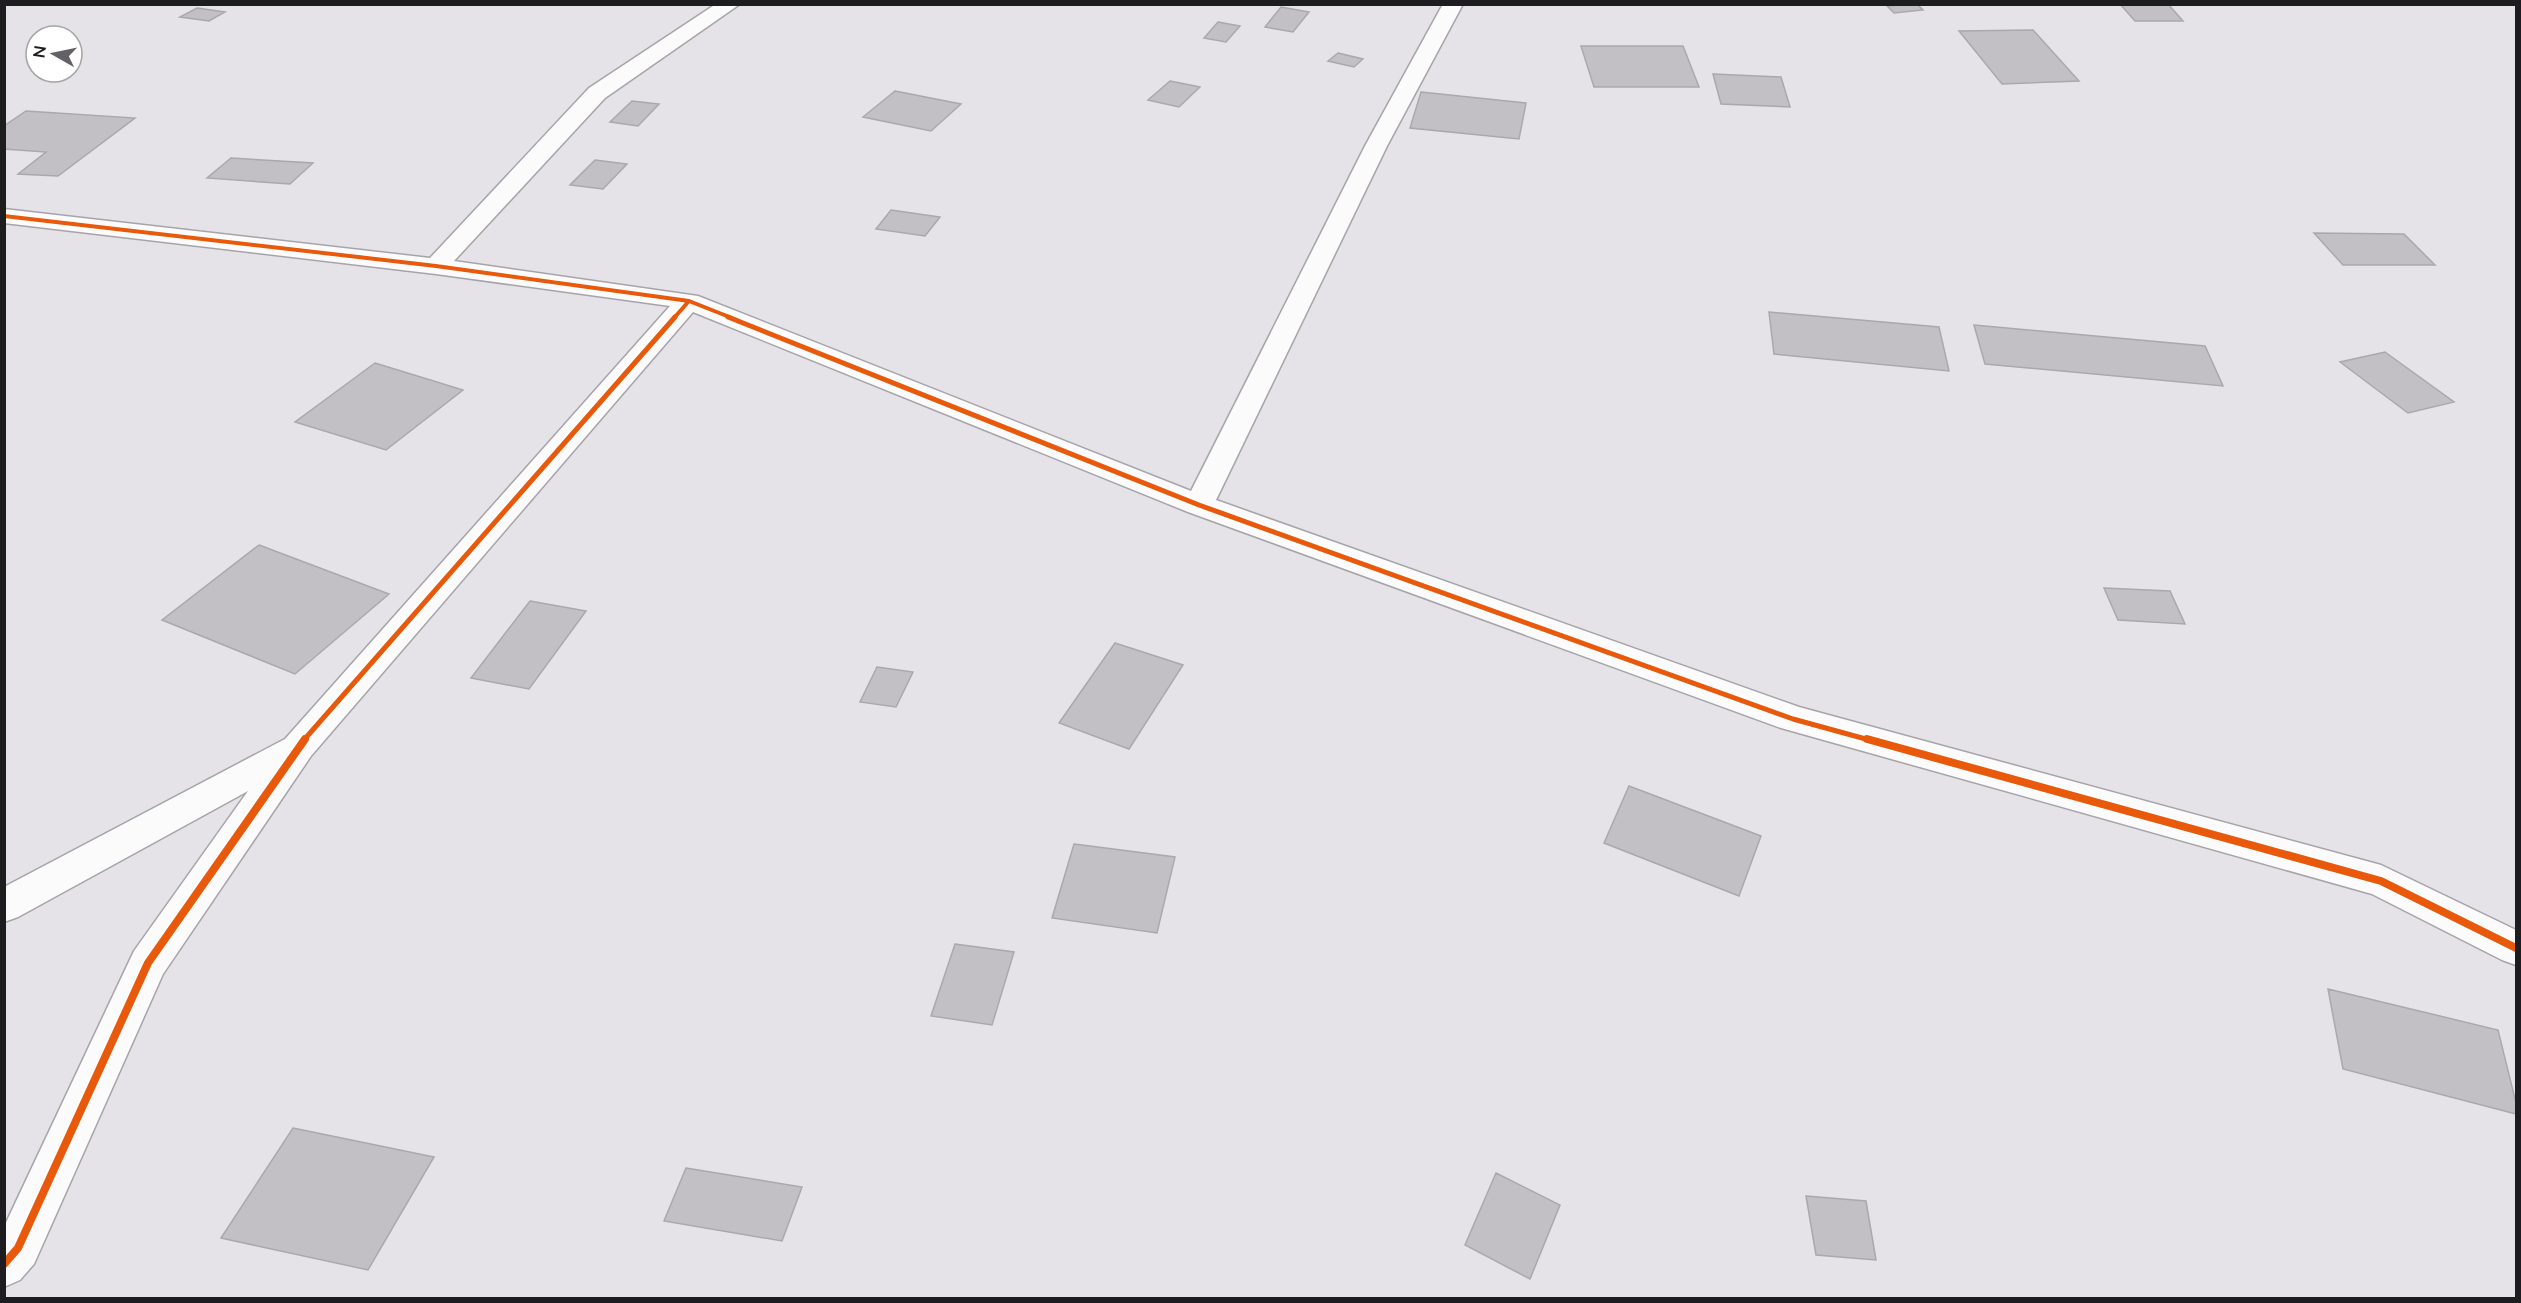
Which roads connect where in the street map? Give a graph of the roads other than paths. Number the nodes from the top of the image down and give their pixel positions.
1 (730, 4) edge
2 (1453, 4) edge
3 (4, 216) edge
4 (436, 266) junction
5 (689, 300) junction
6 (1199, 505) junction
7 (299, 746) junction
8 (4, 906) edge
9 (2517, 948) edge
10 (4, 1264) edge

1 - 4 street
2 - 6 street
3 - 4 street
4 - 5 street
5 - 6 street
5 - 7 street
6 - 9 street
7 - 8 street
7 - 10 street

